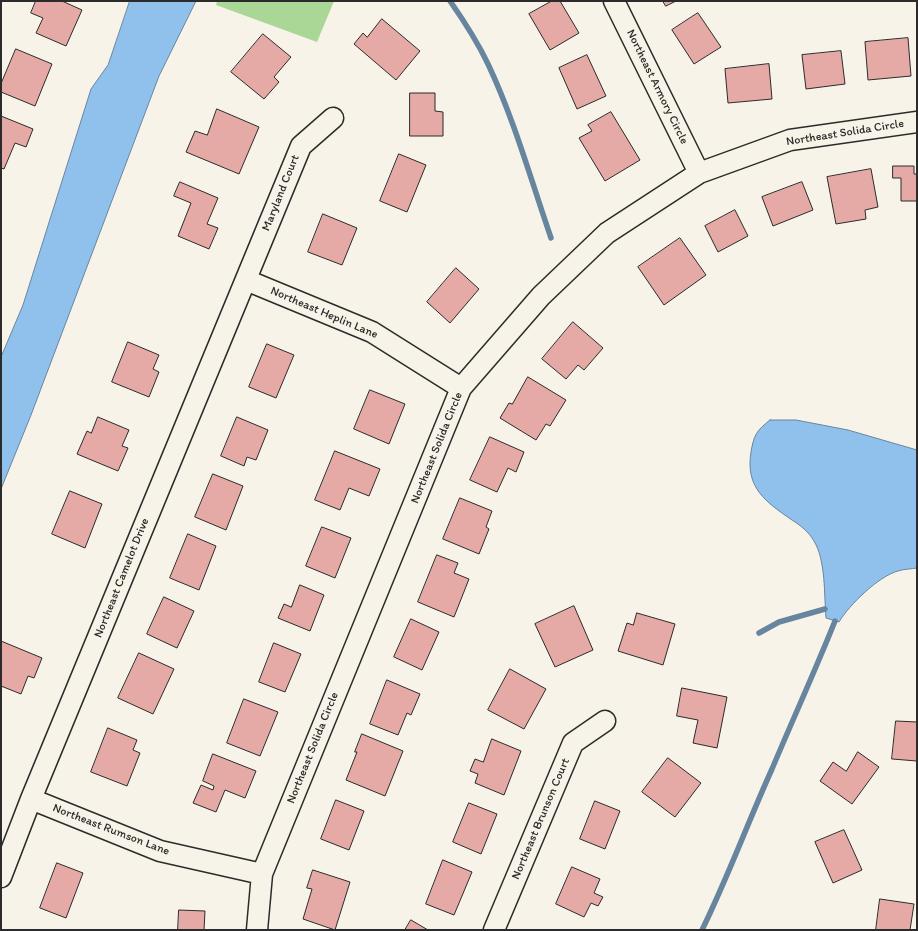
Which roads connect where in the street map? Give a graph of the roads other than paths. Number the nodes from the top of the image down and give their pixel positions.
1 (614, 1) edge
2 (333, 118) dead end
3 (917, 122) edge
4 (699, 173) junction
5 (246, 280) junction
6 (461, 388) junction
7 (605, 721) dead end
8 (31, 799) junction
9 (262, 874) junction
10 (1, 877) edge
11 (257, 930) edge
12 (494, 930) edge

1 - 4 street, Northeast Armory Circle
2 - 5 street, Maryland Court
3 - 4 street, Northeast Solida Circle
4 - 6 street, Northeast Solida Circle
5 - 6 street, Northeast Heplin Lane
5 - 8 street, Northeast Camelot Drive
6 - 9 street, Northeast Solida Circle
7 - 12 street, Northeast Brunson Court
8 - 9 street, Northeast Rumson Lane
8 - 10 street, Northeast Camelot Drive
9 - 11 street, Northeast Solida Circle

